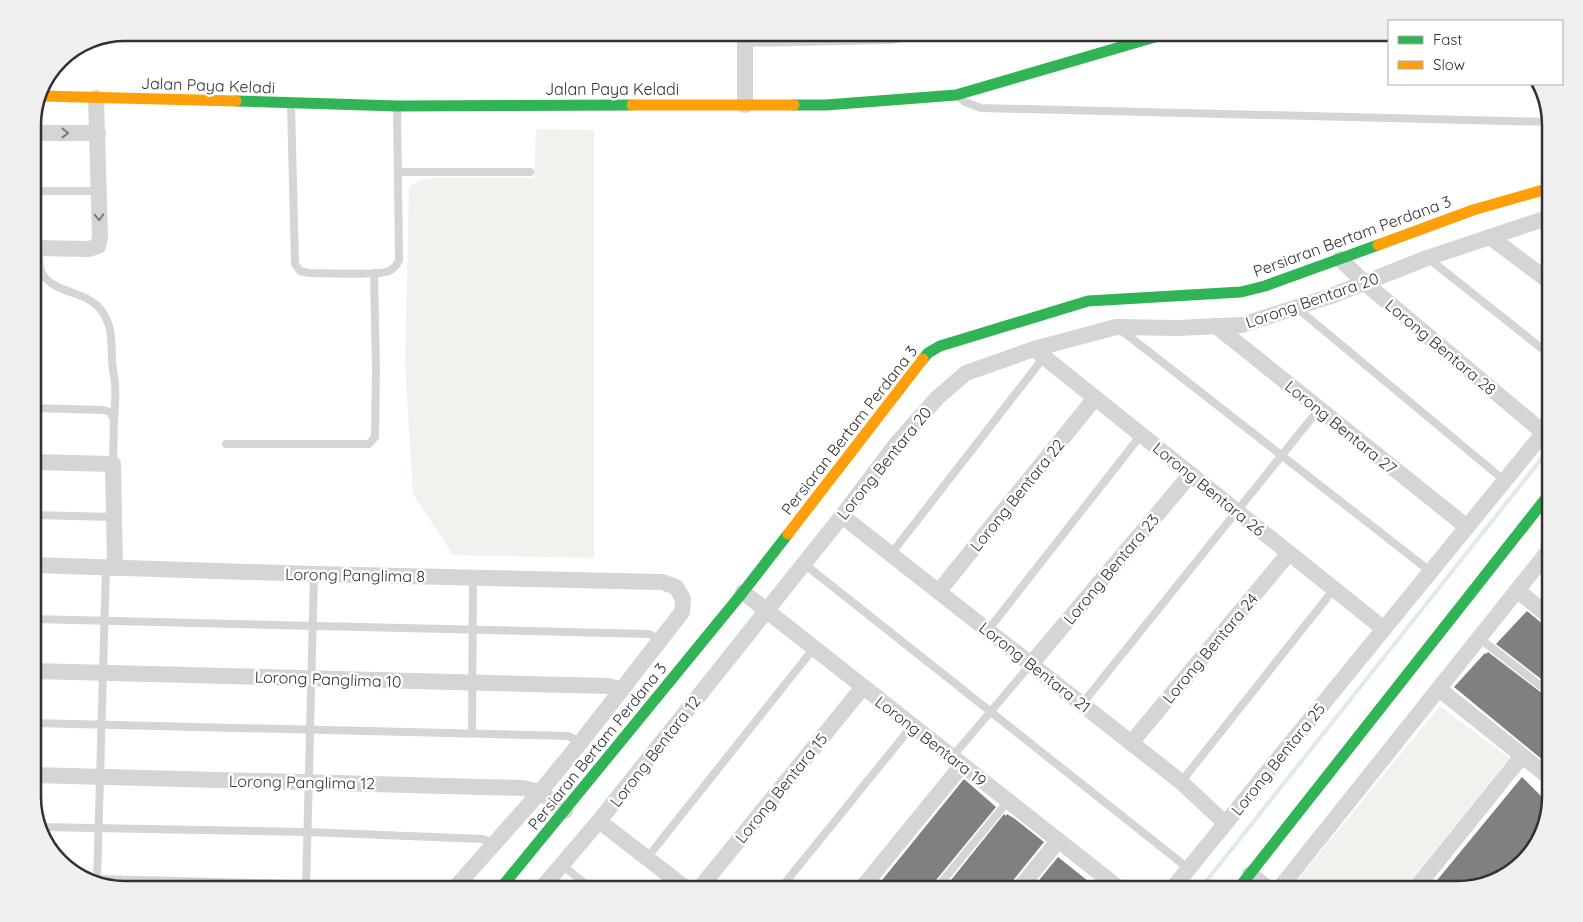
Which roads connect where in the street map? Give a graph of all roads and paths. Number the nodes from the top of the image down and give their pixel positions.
1 (745, 41) edge
2 (1141, 41) edge
3 (956, 95) junction
4 (47, 96) edge
5 (96, 98) junction
6 (291, 103) junction
7 (745, 105) junction
8 (397, 106) junction
9 (1542, 122) edge
10 (41, 133) edge
11 (98, 133) junction
12 (398, 172) junction
13 (530, 172) dead end
14 (1542, 190) edge
15 (41, 191) edge
16 (99, 192) junction
17 (1542, 220) edge
18 (1490, 237) junction
19 (41, 248) edge
20 (1427, 258) junction
21 (1340, 259) junction
22 (41, 271) edge
23 (374, 273) junction
24 (1542, 276) edge
25 (1365, 283) junction
26 (1296, 307) junction
27 (1216, 326) junction
28 (1116, 327) junction
29 (1542, 349) edge
30 (1039, 353) junction
31 (1095, 398) junction
32 (41, 408) edge
33 (1319, 409) junction
34 (114, 419) junction
35 (1542, 425) edge
36 (1141, 435) junction
37 (1542, 435) edge
38 (226, 444) dead end
39 (1281, 455) junction
40 (41, 462) edge
41 (114, 464) junction
42 (1191, 474) junction
43 (1505, 481) junction
44 (1542, 503) edge
45 (1237, 511) junction
46 (41, 515) edge
47 (842, 516) junction
48 (114, 517) junction
49 (1467, 527) junction
50 (1289, 553) junction
51 (891, 554) junction
52 (1542, 559) edge
53 (803, 563) junction
54 (41, 566) edge
55 (110, 568) junction
56 (1431, 572) junction
57 (314, 574) junction
58 (472, 578) junction
59 (1334, 589) junction
60 (1518, 590) junction
61 (743, 592) junction
62 (939, 592) junction
63 (766, 610) junction
64 (1542, 610) edge
65 (41, 620) edge
66 (105, 621) junction
67 (312, 626) junction
68 (1384, 629) junction
69 (472, 630) junction
70 (988, 630) junction
71 (1479, 638) junction
72 (661, 640) junction
73 (814, 648) junction
74 (1031, 664) junction
75 (41, 671) edge
76 (103, 673) junction
77 (311, 678) junction
78 (472, 683) junction
79 (863, 687) junction
80 (1542, 687) edge
81 (1439, 689) junction
82 (622, 690) junction
83 (1082, 704) junction
84 (991, 712) junction
85 (41, 723) edge
86 (101, 725) junction
87 (912, 726) junction
88 (310, 730) junction
89 (472, 733) junction
90 (581, 742) junction
91 (1131, 743) junction
92 (1522, 756) junction
93 (957, 761) junction
94 (1542, 772) edge
95 (41, 775) edge
96 (100, 777) junction
97 (309, 782) junction
98 (1181, 782) junction
99 (540, 792) junction
100 (1008, 801) junction
101 (565, 811) junction
102 (600, 821) junction
103 (1225, 823) junction
104 (47, 827) edge
105 (98, 828) junction
106 (308, 832) junction
107 (1058, 841) junction
108 (494, 843) junction
109 (647, 858) junction
110 (562, 865) junction
111 (1189, 869) junction
112 (1250, 874) junction
113 (98, 876) edge
114 (306, 881) edge
115 (462, 881) edge
116 (507, 881) edge
117 (548, 881) edge
118 (581, 881) edge
119 (676, 881) edge
120 (706, 881) edge
121 (787, 881) edge
122 (868, 881) edge
123 (943, 881) edge
124 (1026, 881) edge
125 (1099, 881) edge
126 (1179, 881) edge
127 (1245, 881) edge
128 (1258, 881) edge
129 (1286, 881) edge
130 (1422, 881) edge

1 - 7 street
2 - 3 street, Jalan Paya Keladi
3 - 7 street, Jalan Paya Keladi
3 - 9 lane
4 - 5 street, Jalan Paya Keladi
5 - 6 street, Jalan Paya Keladi
5 - 11 street
6 - 8 street, Jalan Paya Keladi
6 - 23 lane
7 - 8 street, Jalan Paya Keladi
8 - 12 lane
10 -> 11 street
11 - 16 street
12 - 13 lane
12 - 23 lane
14 - 21 street, Persiaran Bertam Perdana 3
15 - 16 lane
16 -> 19 street
17 - 18 street, Lorong Bentara 20
18 - 20 street, Lorong Bentara 20
18 - 24 street
20 - 25 street, Lorong Bentara 20
20 - 29 lane
21 - 25 street, Lorong Bentara 28
21 - 61 street, Persiaran Bertam Perdana 3
22 - 34 lane
23 - 38 lane
25 - 26 street, Lorong Bentara 20
25 - 35 street, Lorong Bentara 28
26 - 27 street, Lorong Bentara 20
26 - 43 lane
27 - 28 street, Lorong Bentara 20
27 - 33 street, Lorong Bentara 27
28 - 30 street, Lorong Bentara 20
28 - 39 lane
30 - 31 street, Lorong Bentara 26
30 - 47 street, Lorong Bentara 20
30 - 51 lane
31 - 36 street, Lorong Bentara 26
31 - 62 street, Lorong Bentara 22
32 - 34 lane
33 - 39 lane
33 - 49 street, Lorong Bentara 27
34 - 41 lane
36 - 42 street, Lorong Bentara 26
36 - 70 lane
37 - 43 street, Lorong Bentara 25
39 - 45 lane
39 - 56 lane
40 - 41 street
41 - 48 street
42 - 45 street, Lorong Bentara 26
42 - 74 street, Lorong Bentara 23
43 - 49 street, Lorong Bentara 25
44 - 112 street
45 - 50 street, Lorong Bentara 26
45 - 83 lane
46 - 48 lane
47 - 51 street, Lorong Bentara 21
47 - 53 street, Lorong Bentara 20
48 - 55 street
49 - 56 street, Lorong Bentara 25
50 - 59 street, Lorong Bentara 26
50 - 91 street, Lorong Bentara 24
51 - 62 street, Lorong Bentara 21
52 - 60 street
53 - 63 street, Lorong Bentara 20
53 - 84 lane
54 - 55 street, Lorong Panglima 8
55 - 57 street, Lorong Panglima 8
55 - 66 lane
56 - 68 street, Lorong Bentara 25
57 - 58 street, Lorong Panglima 8
57 - 67 lane
58 - 69 lane
58 - 72 street, Lorong Panglima 8
59 - 68 street, Lorong Bentara 26
59 - 98 lane
60 - 64 street
60 - 71 street
61 - 63 street, Lorong Bentara 19
61 - 101 street, Persiaran Bertam Perdana 3
62 - 70 street, Lorong Bentara 21
63 - 73 street, Lorong Bentara 19
63 - 102 street, Lorong Bentara 12
65 - 66 lane
66 - 67 lane
66 - 76 lane
67 - 69 lane
67 - 77 lane
68 - 103 street, Lorong Bentara 25
69 - 72 lane
69 - 78 lane
70 - 74 street, Lorong Bentara 21
71 - 80 lane
71 - 81 street
72 - 82 street
73 - 79 street, Lorong Bentara 19
73 - 109 lane
74 - 83 street, Lorong Bentara 21
74 - 84 lane
75 - 76 street, Lorong Panglima 10
76 - 77 street, Lorong Panglima 10
76 - 86 lane
77 - 78 street, Lorong Panglima 10
77 - 88 lane
78 - 82 street, Lorong Panglima 10
78 - 89 lane
79 - 87 street, Lorong Bentara 19
79 - 120 street, Lorong Bentara 15
81 - 92 street
81 - 129 street
82 - 90 street
83 - 91 street, Lorong Bentara 21
84 - 93 lane
84 - 111 lane
85 - 86 lane
86 - 88 lane
86 - 96 lane
87 - 93 street, Lorong Bentara 19
87 - 121 lane
88 - 89 lane
88 - 97 lane
89 - 90 lane
90 - 99 street
91 - 98 street, Lorong Bentara 21
92 - 94 street
92 - 130 street
93 - 100 street, Lorong Bentara 19
93 - 122 street
95 - 96 street, Lorong Panglima 12
96 - 97 street, Lorong Panglima 12
96 - 105 lane
97 - 99 street, Lorong Panglima 12
97 - 106 lane
98 - 103 street, Lorong Bentara 21
99 - 101 street, Lorong Panglima 12
99 - 108 street
100 - 107 street, Lorong Bentara 19
100 - 123 lane
101 - 116 street, Persiaran Bertam Perdana 3
102 - 109 street
102 - 110 street, Lorong Bentara 12
103 - 111 street, Lorong Bentara 25
104 - 105 lane
105 - 106 lane
105 - 113 lane
106 - 108 lane
106 - 114 lane
107 - 124 street
107 - 125 street, Lorong Bentara 19
108 - 115 street
109 - 119 street
110 - 117 street, Lorong Bentara 12
110 - 118 lane
111 - 126 street, Lorong Bentara 25
112 - 127 street
112 - 128 street

